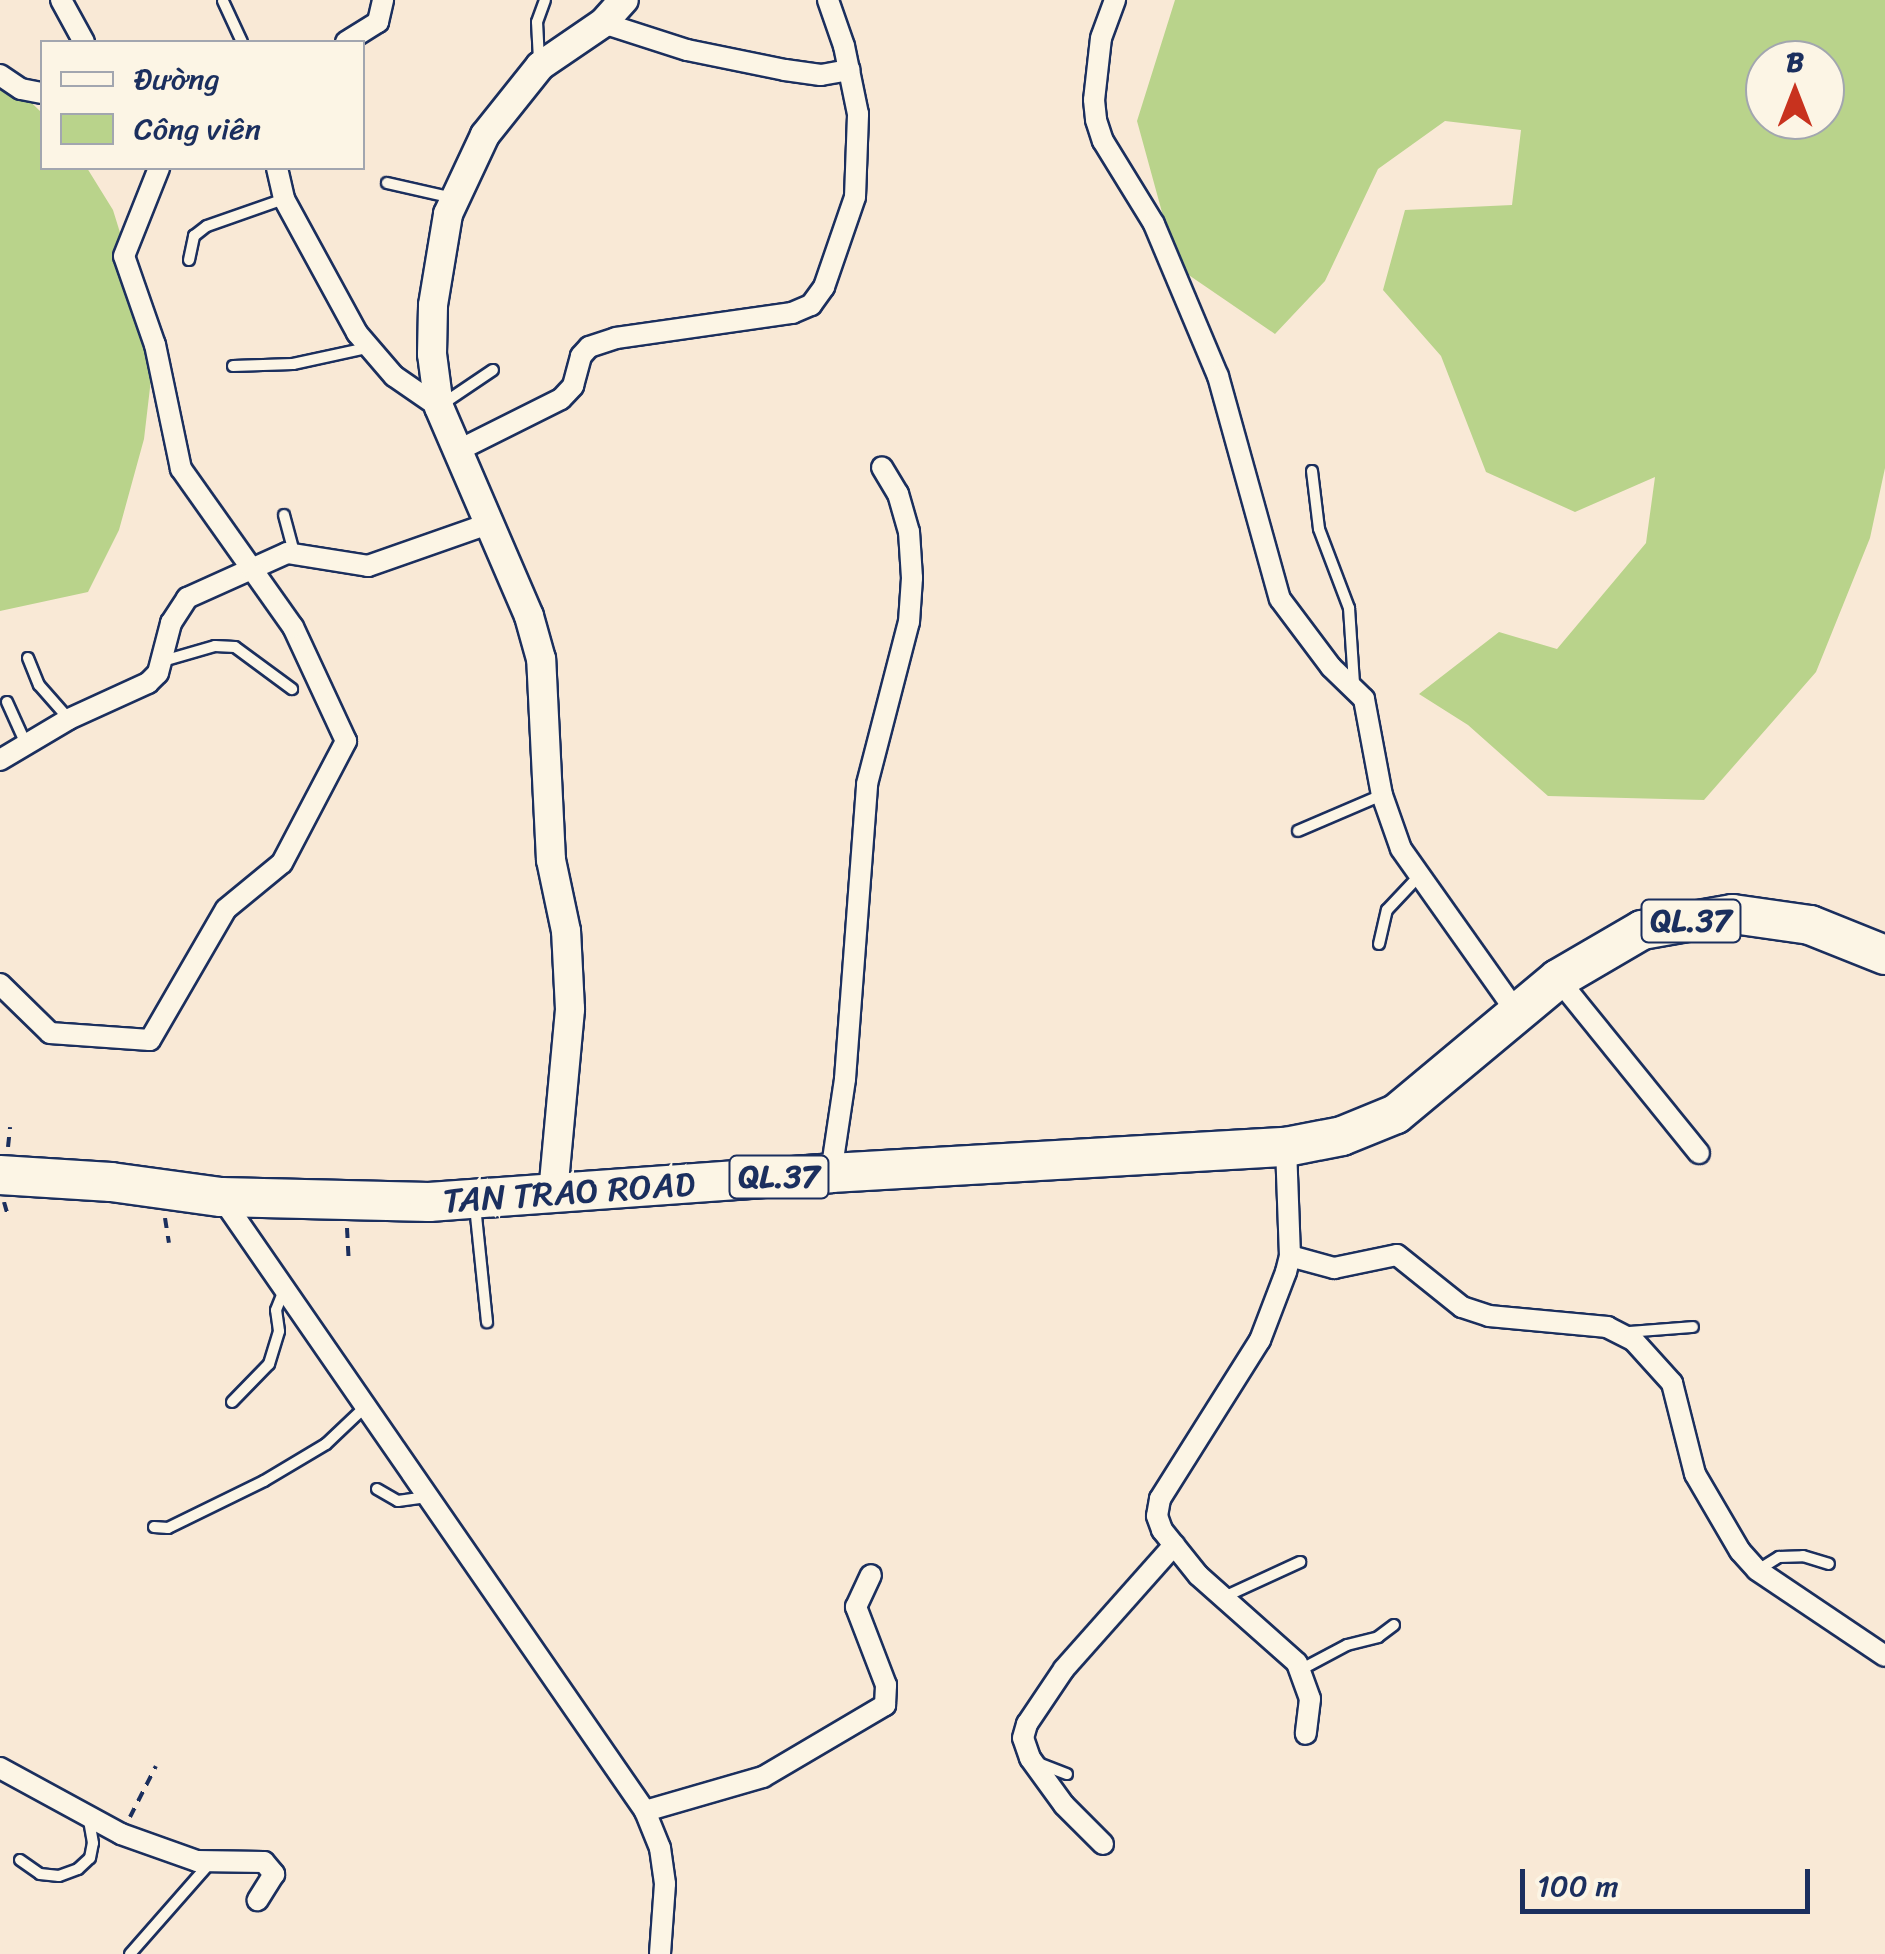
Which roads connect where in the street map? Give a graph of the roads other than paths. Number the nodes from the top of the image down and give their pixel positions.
1 (61, 0) edge
2 (383, 0) edge
3 (545, 0) edge
4 (624, 0) edge
5 (828, 0) edge
6 (1115, 0) edge
7 (223, 1) edge
8 (603, 23) junction
9 (83, 40) edge
10 (241, 40) edge
11 (349, 40) edge
12 (540, 66) junction
13 (850, 70) junction
14 (0, 75) edge
15 (40, 93) edge
16 (158, 170) edge
17 (277, 170) edge
18 (387, 183) dead end
19 (284, 198) junction
20 (454, 198) junction
21 (188, 260) dead end
22 (367, 348) junction
23 (233, 366) dead end
24 (493, 370) dead end
25 (439, 407) junction
26 (459, 450) junction
27 (882, 467) dead end
28 (1312, 471) dead end
29 (284, 515) dead end
30 (490, 523) junction
31 (294, 553) junction
32 (251, 567) junction
33 (28, 658) dead end
34 (164, 661) junction
35 (1354, 688) junction
36 (292, 689) dead end
37 (7, 702) dead end
38 (68, 719) junction
39 (26, 744) junction
40 (0, 760) edge
41 (1382, 796) junction
42 (1298, 831) dead end
43 (1418, 876) junction
44 (1380, 944) dead end
45 (1885, 955) edge
46 (1558, 979) junction
47 (0, 984) edge
48 (1518, 1014) junction
49 (1286, 1147) junction
50 (1699, 1154) dead end
51 (831, 1173) junction
52 (0, 1175) edge
53 (553, 1194) junction
54 (221, 1197) junction
55 (474, 1200) junction
56 (1290, 1256) junction
57 (284, 1290) junction
58 (487, 1322) dead end
59 (1693, 1327) dead end
60 (1622, 1333) junction
61 (232, 1402) dead end
62 (364, 1408) junction
63 (377, 1489) dead end
64 (426, 1497) junction
65 (154, 1528) dead end
66 (1174, 1546) junction
67 (1300, 1562) dead end
68 (1828, 1564) dead end
69 (1757, 1570) junction
70 (871, 1574) dead end
71 (1223, 1597) junction
72 (1394, 1625) dead end
73 (1885, 1656) edge
74 (1300, 1670) junction
75 (1306, 1734) dead end
76 (1032, 1761) junction
77 (0, 1768) edge
78 (1067, 1774) dead end
79 (646, 1811) junction
80 (89, 1820) junction
81 (1103, 1844) dead end
82 (20, 1860) dead end
83 (210, 1863) junction
84 (258, 1900) dead end
85 (130, 1954) edge
86 (660, 1954) edge

1 - 9 street
2 - 11 street
3 - 12 lane
4 - 8 street
5 - 13 street
6 - 35 street
7 - 10 lane
8 - 12 street
8 - 13 street
12 - 20 street
13 - 26 street
14 - 15 street
16 - 32 street
17 - 19 street
18 - 20 lane
19 - 21 lane
19 - 22 street
20 - 25 street
22 - 23 lane
22 - 25 street
24 - 25 lane
25 - 26 street
26 - 30 street
27 - 51 street
28 - 35 lane
29 - 31 lane
30 - 31 street
30 - 53 street
31 - 32 street
32 - 34 street
32 - 47 street
33 - 38 lane
34 - 36 lane
34 - 38 street
35 - 41 street
37 - 39 lane
38 - 39 street
39 - 40 street
41 - 42 lane
41 - 43 street
43 - 44 lane
43 - 48 street
45 - 46 highway, QL.37
46 - 48 highway, QL.37
46 - 50 street
48 - 49 highway, TAN TRAO ROAD / QL.37
49 - 51 highway, TAN TRAO ROAD / QL.37
49 - 56 street
51 - 53 highway, TAN TRAO ROAD / QL.37
52 - 54 highway, TAN TRAO ROAD / QL.37
53 - 55 highway, TAN TRAO ROAD / QL.37
54 - 55 highway, TAN TRAO ROAD / QL.37
54 - 57 street
55 - 58 lane
56 - 60 street
56 - 66 street
57 - 61 lane
57 - 62 street
59 - 60 lane
60 - 69 street
62 - 64 street
62 - 65 lane
63 - 64 lane
64 - 79 street
66 - 71 street
66 - 76 street
67 - 71 lane
68 - 69 lane
69 - 73 street
70 - 79 street
71 - 74 street
72 - 74 lane
74 - 75 street
76 - 78 lane
76 - 81 street
77 - 80 street
79 - 86 street
80 - 82 lane
80 - 83 street
83 - 84 street
83 - 85 lane

